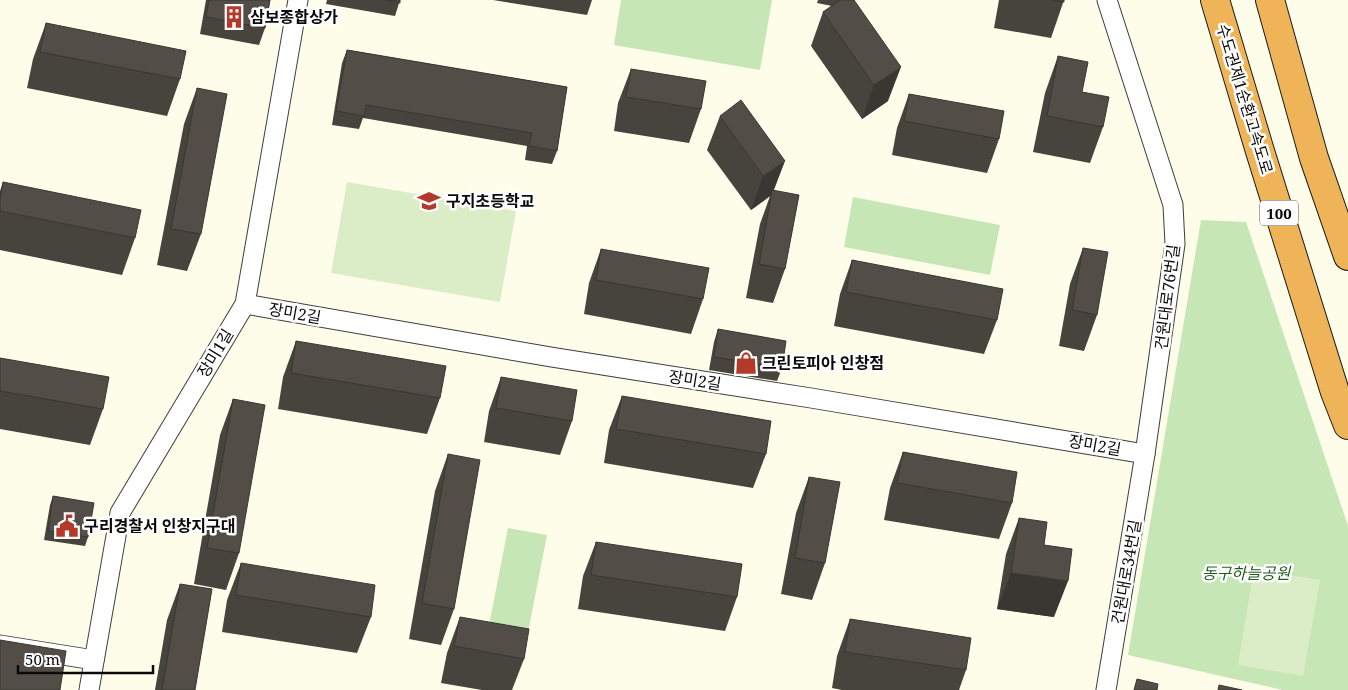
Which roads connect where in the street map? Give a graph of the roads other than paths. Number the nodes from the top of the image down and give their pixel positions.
1 (298, 0) edge
2 (1107, 0) edge
3 (1215, 0) edge
4 (1270, 0) edge
5 (1348, 256) edge
6 (244, 304) junction
7 (1348, 425) edge
8 (1146, 454) junction
9 (0, 644) edge
10 (94, 660) junction
11 (90, 690) edge
12 (1106, 690) edge

1 - 6 street, 장미1길
2 - 8 street, 건원대로76번길
3 - 7 highway, 수도권제1순환고속도로 / 100
4 - 5 highway
6 - 8 street, 장미2길
6 - 10 street, 장미1길
8 - 12 street, 건원대로34번길
9 - 10 street
10 - 11 street, 장미1길

